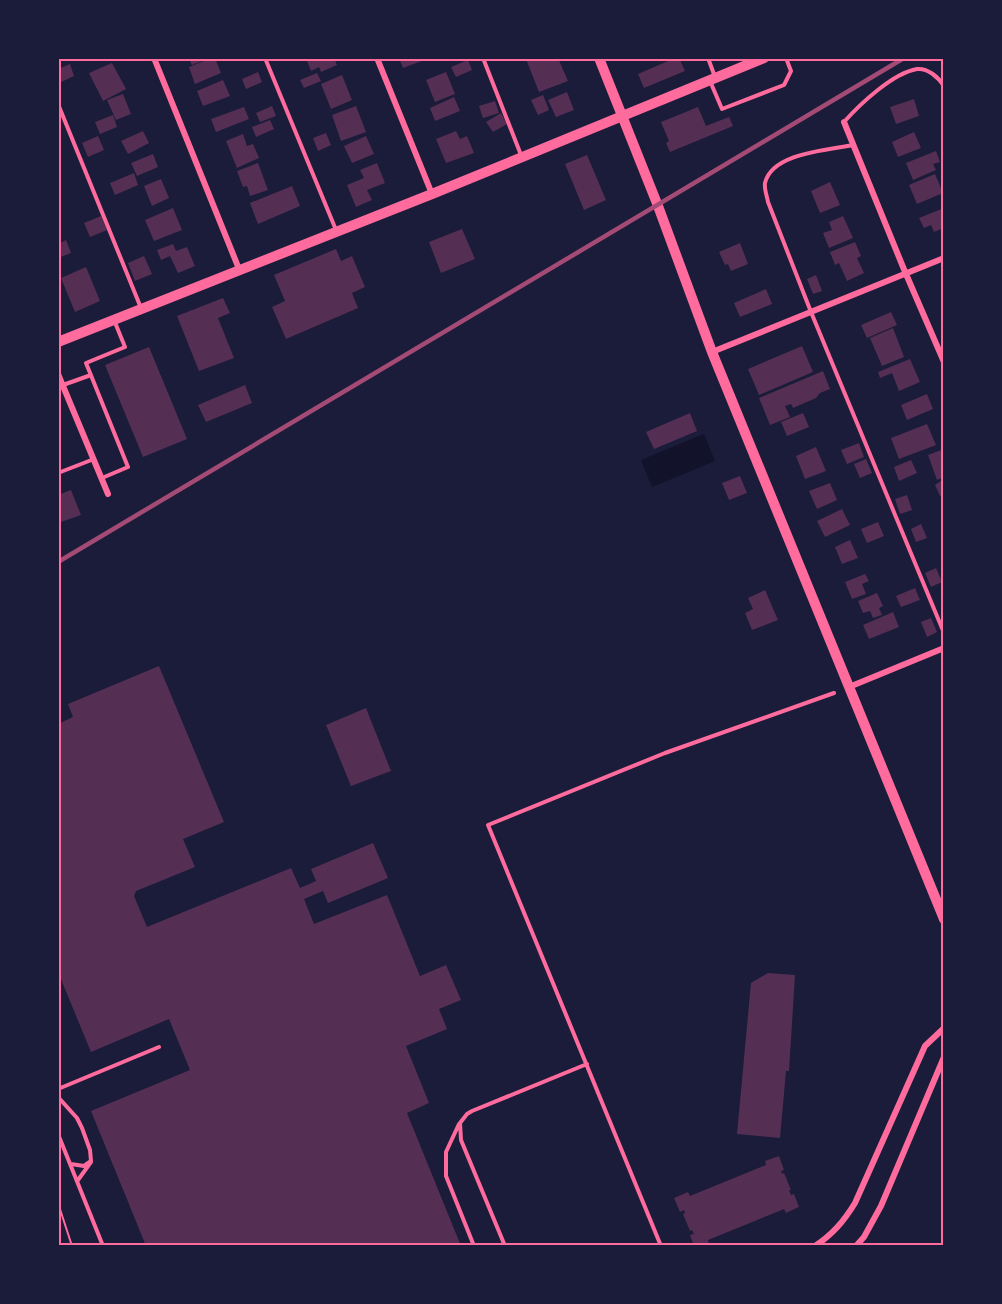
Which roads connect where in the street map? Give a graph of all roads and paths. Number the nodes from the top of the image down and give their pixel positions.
1 (154, 58) edge
2 (265, 58) edge
3 (377, 58) edge
4 (483, 58) edge
5 (599, 58) edge
6 (708, 58) edge
7 (764, 58) edge
8 (786, 58) edge
9 (713, 79) junction
10 (944, 86) edge
11 (58, 104) edge
12 (622, 116) junction
13 (844, 122) joint
14 (854, 145) junction
15 (521, 156) junction
16 (432, 194) junction
17 (336, 231) junction
18 (944, 258) edge
19 (239, 269) junction
20 (906, 273) junction
21 (141, 309) junction
22 (811, 312) junction
23 (114, 319) junction
24 (58, 342) edge
25 (712, 352) junction
26 (944, 362) edge
27 (58, 374) edge
28 (91, 375) junction
29 (63, 386) junction
30 (94, 459) junction
31 (58, 473) edge
32 (102, 478) junction
33 (108, 494) dead end
34 (944, 633) edge
35 (944, 648) edge
36 (848, 687) junction
37 (834, 693) dead end
38 (944, 919) edge
39 (944, 1028) edge
40 (159, 1047) dead end
41 (944, 1057) edge
42 (587, 1064) junction
43 (58, 1089) edge
44 (58, 1097) edge
45 (460, 1123) junction
46 (58, 1134) edge
47 (91, 1161) junction
48 (70, 1164) junction
49 (77, 1181) junction
50 (58, 1203) edge
51 (72, 1245) edge
52 (103, 1245) edge
53 (474, 1245) edge
54 (505, 1245) edge
55 (661, 1245) edge
56 (815, 1245) edge
57 (856, 1245) edge

1 - 19 street
2 - 17 lane
3 - 16 street
4 - 15 lane
5 - 12 street
6 - 9 lane
7 - 9 street
8 - 9 lane
9 - 12 street
10 - 13 lane
11 - 21 lane
12 - 15 street
12 - 25 street
13 - 14 street
14 - 20 street
14 - 22 lane
15 - 16 street
16 - 17 street
17 - 19 street
18 - 20 street
19 - 21 street
20 - 22 street
20 - 26 street
21 - 23 street
22 - 25 street
22 - 34 lane
23 - 24 street
23 - 28 lane
25 - 36 street
27 - 29 street
28 - 29 lane
28 - 32 lane
29 - 30 street
30 - 31 lane
30 - 32 street
32 - 33 street
35 - 36 street
36 - 38 street
37 - 42 lane
39 - 56 street
40 - 43 lane
41 - 57 street
42 - 45 lane
42 - 55 lane
44 - 47 lane
45 - 53 lane
45 - 54 lane
46 - 48 lane
47 - 48 lane
47 - 49 lane
48 - 49 lane
49 - 52 lane
50 - 51 path

